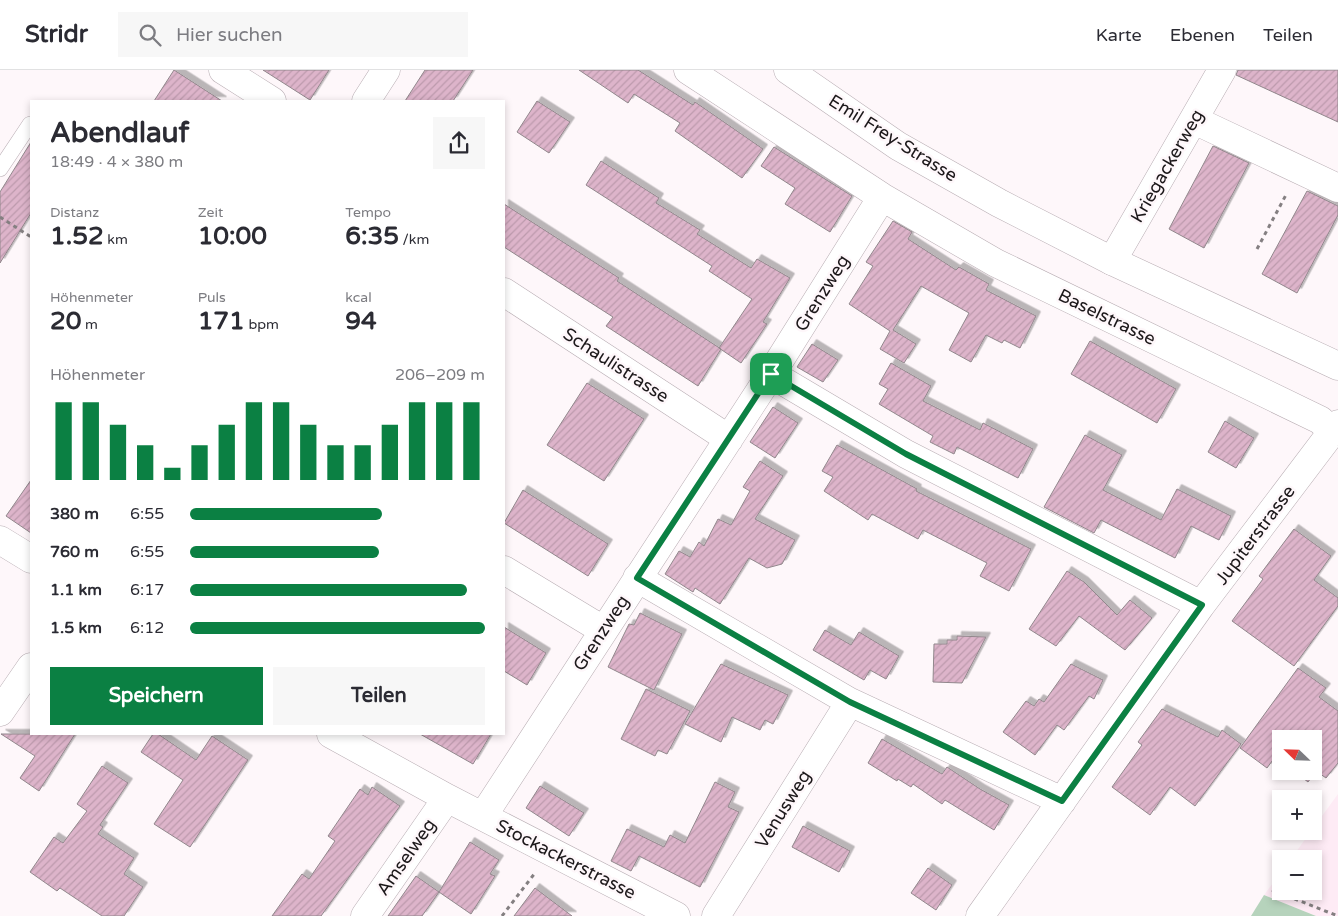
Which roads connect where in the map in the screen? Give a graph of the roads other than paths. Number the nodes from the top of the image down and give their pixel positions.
1 (223, 70) edge
2 (386, 70) edge
3 (688, 70) edge
4 (788, 70) edge
5 (1222, 70) edge
6 (270, 100) edge
7 (367, 100) edge
8 (1194, 120) junction
9 (30, 124) edge
10 (0, 169) edge
11 (1338, 188) edge
12 (882, 198) junction
13 (1112, 261) junction
14 (505, 293) edge
15 (1338, 366) edge
16 (771, 374) junction
17 (1336, 428) edge
18 (729, 439) junction
19 (0, 540) edge
20 (30, 558) edge
21 (505, 571) edge
22 (637, 578) junction
23 (1202, 605) junction
24 (603, 630) junction
25 (30, 667) edge
26 (850, 702) junction
27 (0, 712) edge
28 (333, 735) edge
29 (447, 798) junction
30 (1062, 801) junction
31 (483, 816) junction
32 (365, 916) edge
33 (676, 916) edge
34 (716, 916) edge
35 (980, 916) edge

1 - 6 street
2 - 7 street
3 - 12 street, Baselstrasse
4 - 13 street, Emil Frey-Strasse
5 - 8 street, Kriegackerweg
8 - 11 street
8 - 13 street, Kriegackerweg
9 - 10 lane
12 - 16 street, Grenzweg
12 - 17 street, Baselstrasse
13 - 15 street
14 - 18 street, Schaulistrasse
16 - 18 street, Grenzweg
16 - 23 street
17 - 23 street, Jupiterstrasse
18 - 22 street, Grenzweg
19 - 20 street
21 - 24 street
22 - 24 street, Grenzweg
22 - 26 street
23 - 30 street, Jupiterstrasse
24 - 31 street, Grenzweg
25 - 27 street
26 - 30 street
26 - 34 street, Venusweg
28 - 29 street, Stockackerstrasse
29 - 31 street, Stockackerstrasse
29 - 32 street, Amselweg
30 - 35 street, Jupiterstrasse
31 - 33 street, Stockackerstrasse

